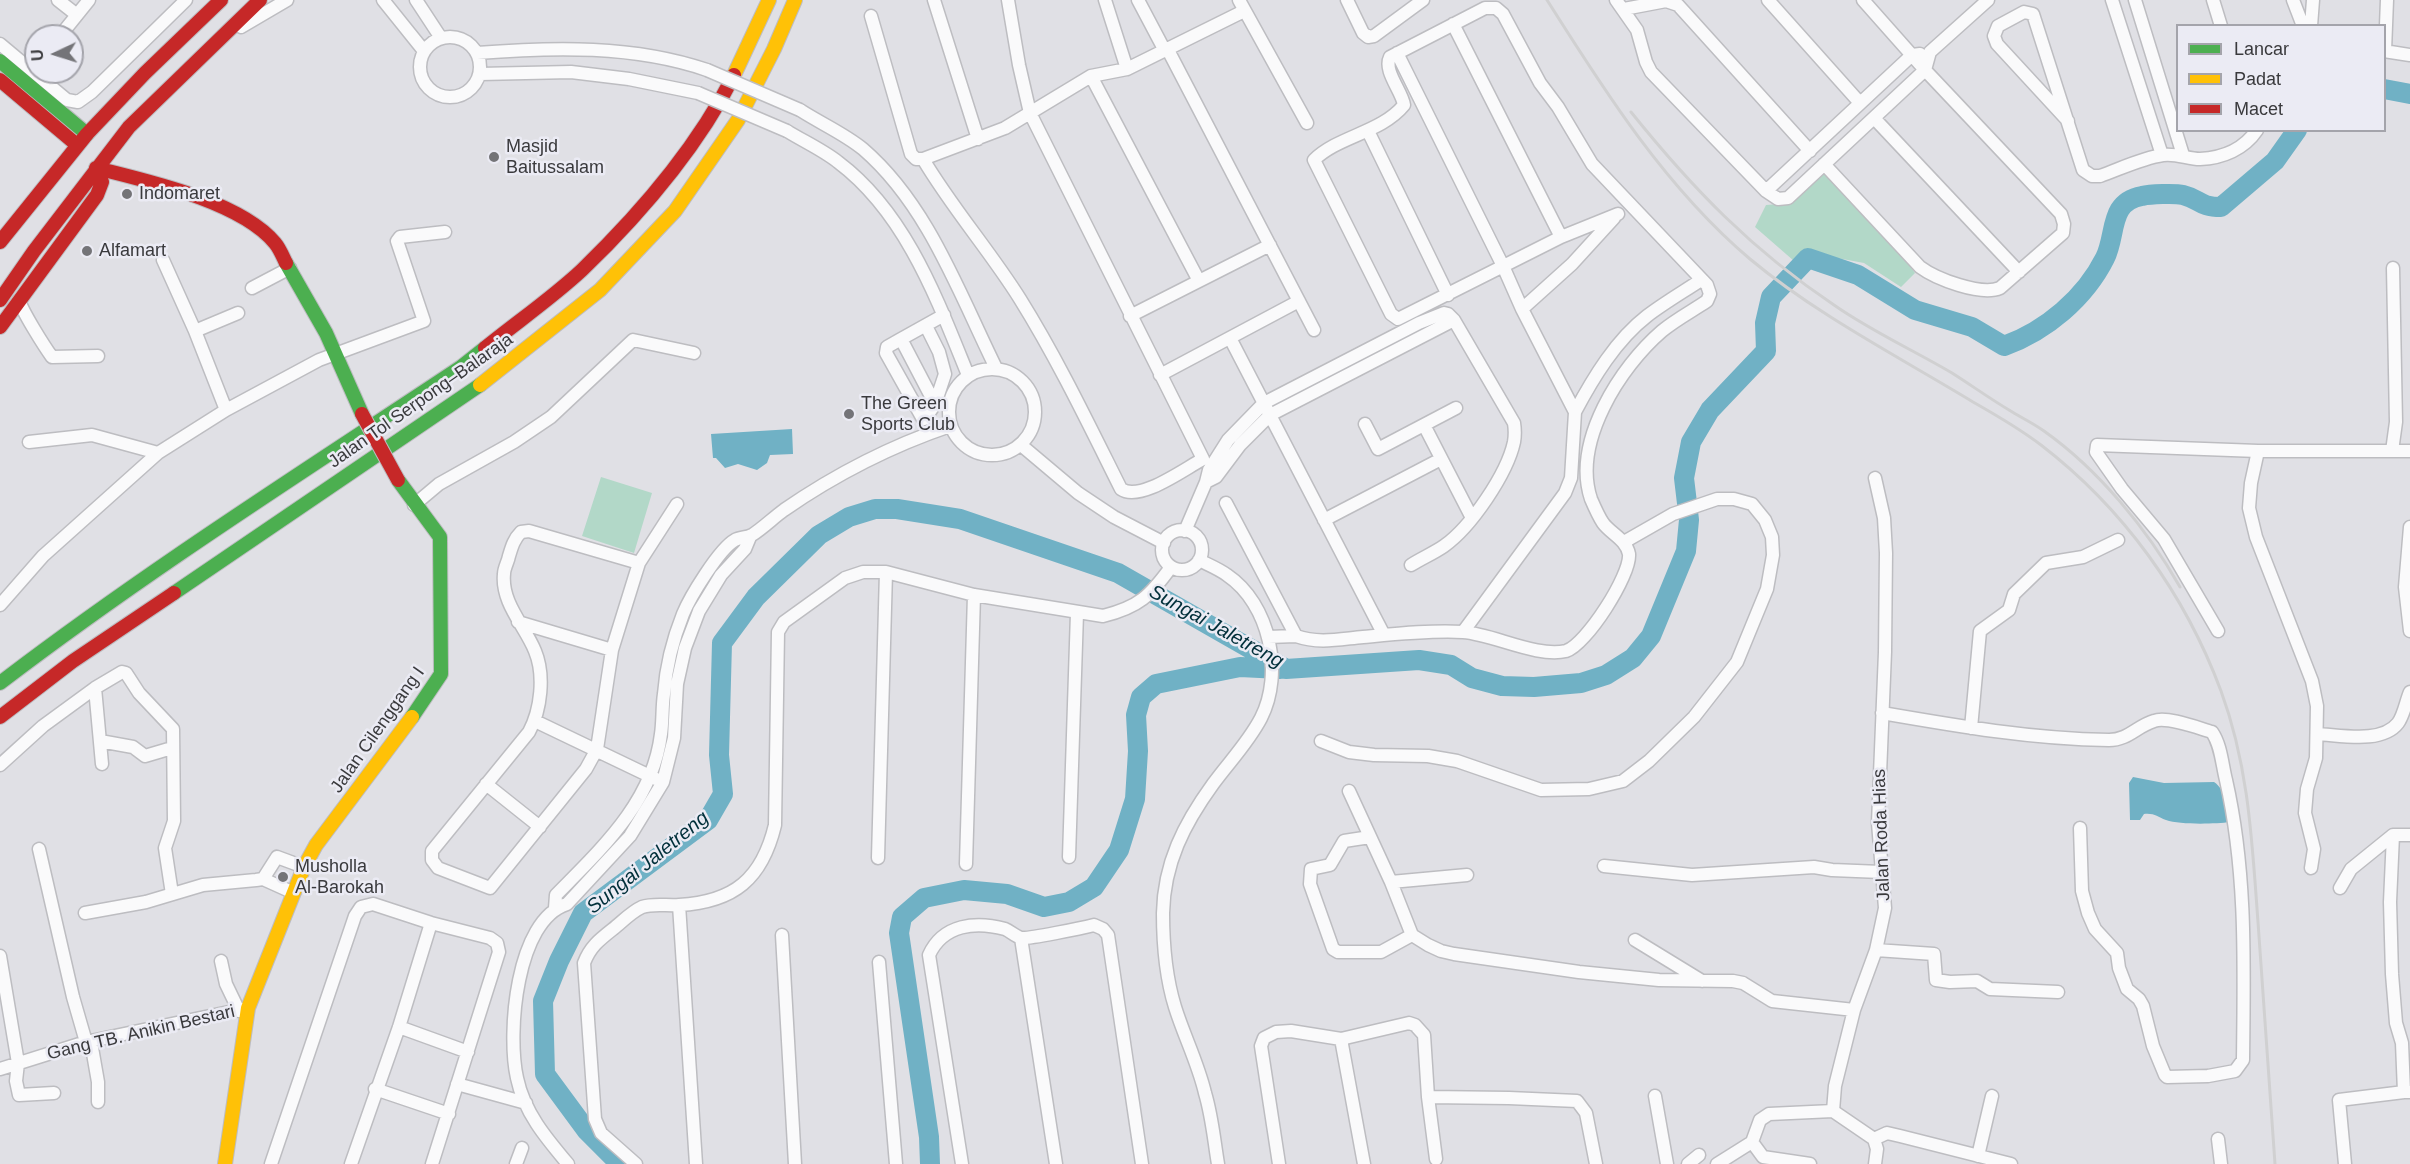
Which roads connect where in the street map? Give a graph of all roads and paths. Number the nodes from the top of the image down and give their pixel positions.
1 (58, 0) edge
2 (89, 0) edge
3 (186, 0) edge
4 (221, 0) edge
5 (260, 0) edge
6 (287, 0) edge
7 (383, 0) edge
8 (416, 0) edge
9 (769, 0) edge
10 (795, 0) edge
11 (934, 0) edge
12 (1008, 0) edge
13 (1105, 0) edge
14 (1138, 0) edge
15 (1347, 0) edge
16 (1423, 0) edge
17 (1768, 0) edge
18 (1863, 0) edge
19 (1988, 0) edge
20 (2112, 0) edge
21 (2135, 0) edge
22 (2213, 0) edge
23 (2293, 0) edge
24 (2313, 0) edge
25 (2387, 0) edge
26 (1241, 5) edge
27 (1620, 5) edge
28 (77, 15) junction
29 (871, 16) dead end
30 (70, 24) edge
31 (1453, 24) junction
32 (2220, 24) edge
33 (2302, 24) edge
34 (2311, 24) edge
35 (2386, 26) edge
36 (441, 38) junction
37 (214, 43) junction
38 (0, 44) edge
39 (424, 51) junction
40 (1166, 51) junction
41 (2386, 51) edge
42 (1930, 52) junction
43 (477, 53) junction
44 (1397, 53) junction
45 (2410, 54) edge
46 (1912, 55) junction
47 (126, 57) junction
48 (0, 61) edge
49 (1127, 69) junction
50 (1924, 70) junction
51 (146, 73) junction
52 (480, 74) junction
53 (1091, 76) junction
54 (0, 80) edge
55 (1860, 103) junction
56 (1030, 113) junction
57 (1874, 118) junction
58 (2068, 121) junction
59 (1307, 123) dead end
60 (1368, 131) junction
61 (2254, 132) edge
62 (87, 134) junction
63 (978, 140) junction
64 (77, 145) junction
65 (1810, 151) junction
66 (2162, 155) junction
67 (2183, 155) junction
68 (923, 159) junction
69 (1824, 164) junction
70 (96, 168) junction
71 (1766, 191) junction
72 (1628, 205) junction
73 (1618, 214) junction
74 (445, 232) dead end
75 (1560, 237) junction
76 (0, 242) edge
77 (1270, 245) junction
78 (163, 260) dead end
79 (1503, 266) junction
80 (290, 268) junction
81 (2393, 268) dead end
82 (2019, 272) junction
83 (1701, 280) junction
84 (1199, 281) junction
85 (252, 288) dead end
86 (1448, 295) junction
87 (0, 300) edge
88 (19, 300) junction
89 (1299, 301) junction
90 (1522, 309) junction
91 (238, 313) dead end
92 (944, 315) junction
93 (1130, 316) junction
94 (1454, 320) junction
95 (926, 326) junction
96 (0, 327) edge
97 (1314, 330) dead end
98 (195, 331) junction
99 (1230, 338) junction
100 (901, 339) junction
101 (335, 353) junction
102 (694, 353) dead end
103 (98, 356) dead end
104 (996, 369) junction
105 (968, 375) junction
106 (1160, 375) junction
107 (1264, 403) junction
108 (935, 404) junction
109 (1456, 408) dead end
110 (226, 410) junction
111 (1575, 412) junction
112 (1270, 416) junction
113 (1365, 424) dead end
114 (1424, 425) junction
115 (951, 426) junction
116 (29, 442) dead end
117 (1021, 445) junction
118 (2392, 450) junction
119 (2258, 451) junction
120 (2410, 451) edge
121 (158, 453) junction
122 (1441, 459) junction
123 (1875, 478) dead end
124 (1206, 482) junction
125 (1226, 502) dead end
126 (677, 504) dead end
127 (414, 505) junction
128 (1472, 518) junction
129 (1324, 520) junction
130 (2410, 527) edge
131 (1185, 531) junction
132 (2118, 540) dead end
133 (1624, 542) junction
134 (1164, 543) junction
135 (1199, 560) junction
136 (639, 563) junction
137 (1411, 565) dead end
138 (1171, 567) junction
139 (886, 572) junction
140 (974, 595) junction
141 (0, 605) edge
142 (1077, 613) junction
143 (518, 622) junction
144 (2218, 631) dead end
145 (2410, 631) edge
146 (1463, 632) junction
147 (1384, 635) junction
148 (1296, 636) junction
149 (1268, 637) junction
150 (612, 650) junction
151 (0, 683) edge
152 (95, 688) junction
153 (2410, 692) edge
154 (1882, 713) junction
155 (0, 717) edge
156 (535, 721) junction
157 (1971, 728) junction
158 (2317, 734) junction
159 (100, 741) junction
160 (1321, 741) dead end
161 (172, 748) junction
162 (597, 749) junction
163 (102, 764) dead end
164 (0, 765) edge
165 (657, 779) junction
166 (486, 784) junction
167 (1349, 791) dead end
168 (540, 827) junction
169 (2080, 828) dead end
170 (2393, 835) junction
171 (2410, 835) edge
172 (1370, 837) junction
173 (39, 849) dead end
174 (1069, 857) dead end
175 (878, 858) dead end
176 (966, 864) dead end
177 (1604, 866) dead end
178 (304, 867) junction
179 (2311, 868) dead end
180 (1881, 872) junction
181 (1467, 874) dead end
182 (262, 879) junction
183 (1391, 882) junction
184 (2340, 888) dead end
185 (294, 893) junction
186 (172, 894) junction
187 (679, 905) junction
188 (85, 913) dead end
189 (431, 923) junction
190 (782, 934) dead end
191 (1412, 935) junction
192 (1021, 938) junction
193 (1635, 940) dead end
194 (1876, 950) junction
195 (0, 956) edge
196 (221, 961) dead end
197 (879, 962) dead end
198 (1702, 981) junction
199 (2058, 992) dead end
200 (243, 1010) junction
201 (1854, 1010) junction
202 (399, 1027) junction
203 (1341, 1039) junction
204 (89, 1042) junction
205 (468, 1052) junction
206 (18, 1063) junction
207 (0, 1069) edge
208 (457, 1084) junction
209 (375, 1089) junction
210 (2407, 1092) edge
211 (54, 1093) dead end
212 (1655, 1096) dead end
213 (1992, 1096) dead end
214 (1428, 1097) junction
215 (98, 1102) dead end
216 (526, 1103) junction
217 (1833, 1112) junction
218 (449, 1114) junction
219 (1874, 1139) junction
220 (2218, 1139) dead end
221 (1752, 1142) junction
222 (522, 1148) dead end
223 (1699, 1155) dead end
224 (1978, 1156) junction
225 (1436, 1159) dead end
226 (225, 1164) edge
227 (271, 1164) edge
228 (351, 1164) edge
229 (432, 1164) edge
230 (516, 1164) edge
231 (568, 1164) edge
232 (636, 1164) edge
233 (696, 1164) edge
234 (795, 1164) edge
235 (896, 1164) edge
236 (962, 1164) edge
237 (1056, 1164) edge
238 (1142, 1164) edge
239 (1218, 1164) edge
240 (1280, 1164) edge
241 (1364, 1164) edge
242 (1596, 1164) edge
243 (1667, 1164) edge
244 (1688, 1164) edge
245 (1717, 1164) edge
246 (1810, 1164) edge
247 (1875, 1164) edge
248 (2010, 1164) edge
249 (2221, 1164) edge
250 (2345, 1164) edge

1 - 28 street
2 - 28 street
3 - 47 street
4 - 51 main road
5 - 37 main road
6 - 37 street
7 - 39 street
8 - 36 street
9 - 151 main road, Jalan Tol Serpong–Balaraja
10 - 155 main road, Jalan Tol Serpong–Balaraja
11 - 63 street
12 - 56 street
13 - 49 street
14 - 40 street
15 - 16 street
17 - 55 street
18 - 46 street
19 - 42 street
20 - 66 street
21 - 67 street
22 - 32 street
23 - 33 street
24 - 34 street
25 - 35 street
26 - 40 street
26 - 59 street
27 - 65 street
27 - 71 street
28 - 30 street
29 - 68 street
31 - 44 street
31 - 72 street
31 - 75 street
36 - 39 street
36 - 43 street
37 - 70 main road
38 - 47 street
39 - 52 street
40 - 49 street
40 - 77 street
41 - 45 street
42 - 46 street
42 - 50 street
43 - 52 street
43 - 104 street, bridge
44 - 60 street
44 - 79 street
46 - 50 street
46 - 55 street
47 - 51 street
48 - 62 main road
49 - 53 street
50 - 57 street
50 - 82 street
51 - 62 main road
52 - 92 street, bridge
53 - 56 street
53 - 84 street
54 - 64 main road
55 - 65 street
56 - 63 street
56 - 93 street
57 - 69 street
57 - 82 street
58 - 58 street
58 - 66 street
60 - 86 street
60 - 86 street
61 - 67 street
62 - 64 main road
63 - 68 street
64 - 76 main road
65 - 71 street
66 - 67 street
68 - 106 street
69 - 71 street
69 - 82 street
70 - 80 main road, Jalan Cilenggang I
70 - 87 main road
70 - 88 main road
72 - 73 street
72 - 83 street
73 - 75 street
73 - 90 street
74 - 101 street
75 - 79 street
77 - 84 street
77 - 89 street
78 - 98 street
79 - 86 street
79 - 90 street
80 - 85 street
80 - 101 main road, Jalan Cilenggang I
81 - 118 street
83 - 111 street
83 - 133 street
84 - 93 street
88 - 96 main road
88 - 103 street
89 - 97 street
89 - 99 street
90 - 111 street
91 - 98 street
92 - 95 street
92 - 105 street
93 - 106 street
94 - 107 street
94 - 112 street
94 - 128 street
95 - 100 street
95 - 108 street
98 - 110 street
99 - 106 street
99 - 107 street
100 - 108 street
100 - 108 street
101 - 110 street
101 - 127 main road, Jalan Cilenggang I, bridge
102 - 127 street
104 - 105 street
104 - 117 street
105 - 115 street
107 - 112 street
107 - 124 street
109 - 114 street
110 - 121 street
111 - 146 street
112 - 124 street
112 - 129 street
113 - 114 street
114 - 122 street
115 - 117 street
115 - 165 street
116 - 121 street
117 - 134 street
118 - 119 street
118 - 120 street
119 - 144 street
119 - 158 street
121 - 141 street
122 - 128 street
122 - 129 street
123 - 154 street, Jalan Roda Hias
124 - 131 street
125 - 148 street
126 - 136 street
127 - 178 main road, Jalan Cilenggang I
128 - 137 street
129 - 147 street
130 - 145 street
131 - 134 street
131 - 135 street
132 - 157 street
133 - 146 street
133 - 160 street
134 - 138 street
135 - 138 street
135 - 149 street
136 - 143 street
136 - 150 street
138 - 142 street
139 - 140 street
139 - 175 street
139 - 187 street
140 - 142 street
140 - 176 street
142 - 174 street
143 - 150 street
143 - 156 street
146 - 147 street
147 - 148 street
148 - 149 street
149 - 239 street
150 - 162 street
152 - 159 street
152 - 161 street
152 - 164 street
153 - 158 street
154 - 157 street
154 - 180 street, Jalan Roda Hias
156 - 162 street
156 - 166 street
157 - 169 street
158 - 179 street
159 - 161 street
159 - 163 street
161 - 186 street
162 - 165 street
162 - 168 street
165 - 216 street
166 - 168 street
166 - 168 street
167 - 172 street
170 - 171 street
170 - 184 street
170 - 210 street
172 - 183 street
172 - 191 street
173 - 204 street
177 - 180 street
178 - 182 street
178 - 185 main road, Jalan Cilenggang I
180 - 194 street, Jalan Roda Hias
181 - 183 street
182 - 185 street
182 - 186 street
183 - 191 street
185 - 200 main road, Jalan Cilenggang I
186 - 188 street
187 - 232 street
187 - 233 street
189 - 202 street
189 - 205 street
189 - 227 street
190 - 234 street
191 - 198 street
192 - 236 street
192 - 237 street
192 - 238 street
193 - 198 street
194 - 199 street
194 - 201 street, Jalan Roda Hias
195 - 206 street
196 - 200 street
197 - 235 street
198 - 201 street
200 - 204 street, Gang TB. Anikin Bestari
200 - 226 main road, Jalan Cilenggang I
201 - 217 street, Jalan Roda Hias
202 - 205 street
202 - 209 street
203 - 214 street
203 - 240 street
203 - 241 street
204 - 206 street, Gang TB. Anikin Bestari
204 - 215 street
205 - 208 street
206 - 207 street, Gang TB. Anikin Bestari
206 - 211 street
208 - 216 street
208 - 218 street
209 - 218 street
209 - 228 street
210 - 250 street
212 - 243 street
213 - 224 street
214 - 225 street
214 - 242 street
216 - 231 street
217 - 219 street
217 - 221 street
218 - 229 street
219 - 224 street
219 - 247 street
220 - 249 street
221 - 245 street
221 - 246 street
222 - 230 street
223 - 244 street
224 - 248 street

